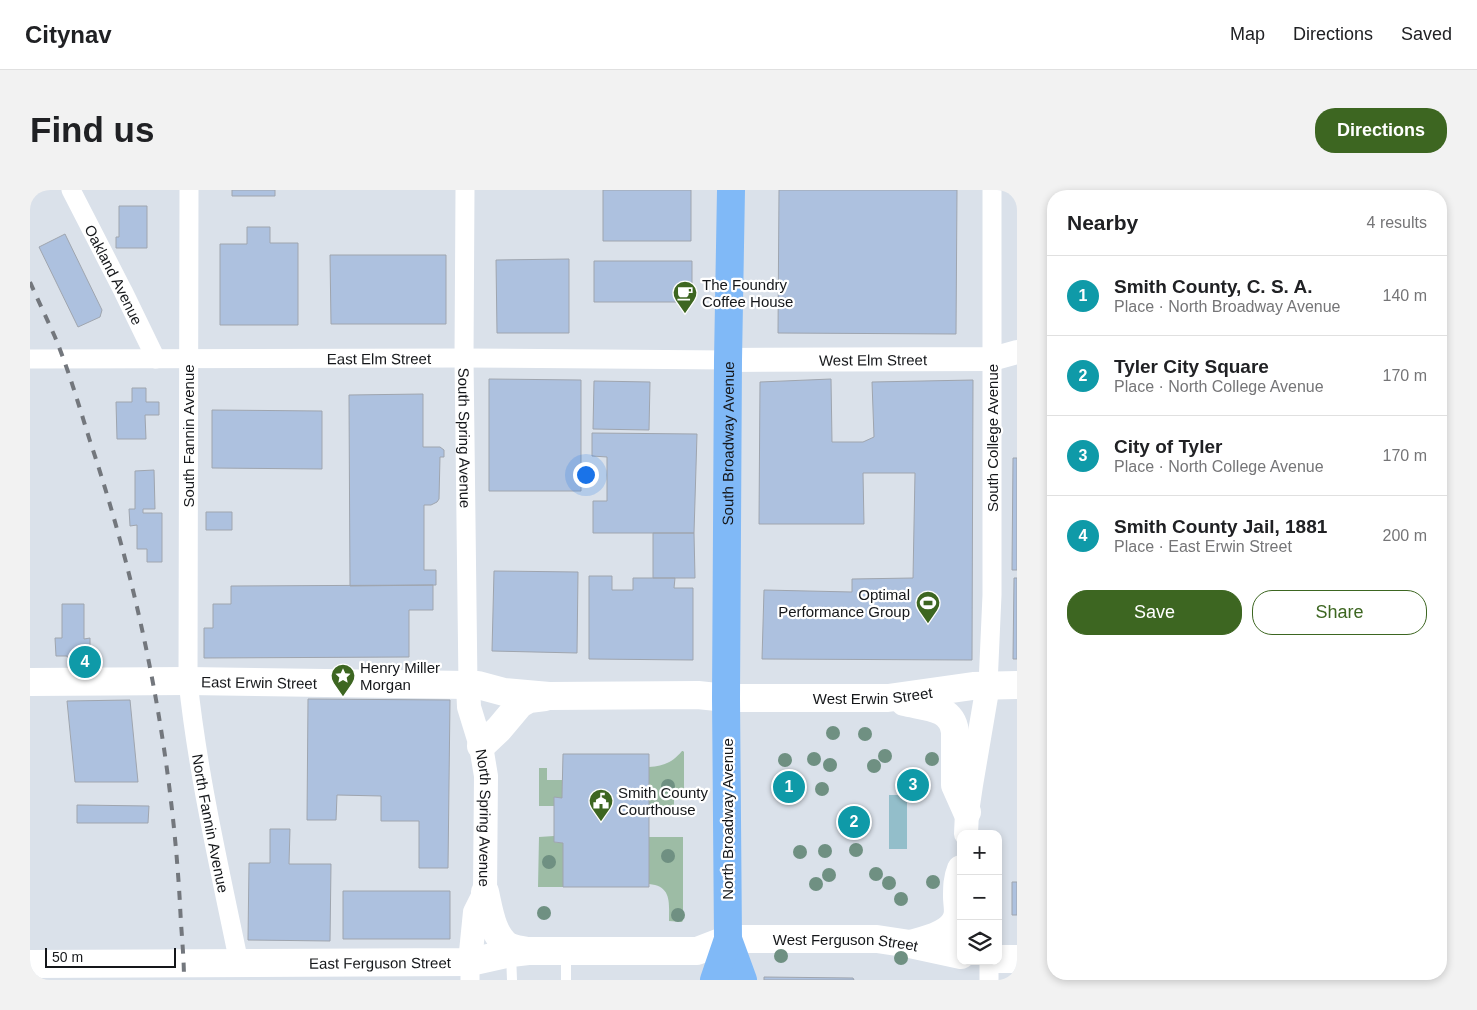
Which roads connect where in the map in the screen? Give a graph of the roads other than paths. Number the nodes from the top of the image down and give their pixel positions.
1 (71, 190) edge
2 (189, 190) edge
3 (465, 190) edge
4 (731, 190) edge
5 (992, 190) edge
6 (1017, 352) edge
7 (464, 358) junction
8 (30, 359) edge
9 (156, 359) junction
10 (992, 359) junction
11 (188, 360) junction
12 (728, 360) junction
13 (188, 681) junction
14 (30, 682) edge
15 (468, 685) junction
16 (988, 685) junction
17 (1017, 685) edge
18 (549, 696) junction
19 (726, 698) junction
20 (888, 698) junction
21 (481, 746) junction
22 (967, 823) edge
23 (958, 875) edge
24 (485, 892) junction
25 (728, 940) junction
26 (910, 944) junction
27 (566, 951) junction
28 (519, 952) junction
29 (957, 954) edge
30 (1002, 959) edge
31 (1017, 959) edge
32 (240, 963) junction
33 (30, 964) edge
34 (989, 965) edge
35 (470, 971) edge
36 (512, 980) edge
37 (566, 980) edge
38 (714, 980) edge
39 (743, 980) edge
40 (989, 980) edge

1 - 9 street, Oakland Avenue
2 - 11 street, South Fannin Avenue
3 - 7 street, South Spring Avenue
4 - 12 main road, South Broadway Avenue
5 - 10 street, South College Avenue
6 - 10 street, West Elm Street
7 - 11 street, East Elm Street
7 - 12 street, East Elm Street
7 - 15 street, South Spring Avenue
8 - 9 street, East Elm Street
9 - 11 street, East Elm Street
10 - 12 street, West Elm Street
10 - 16 street, South College Avenue
11 - 13 street, South Fannin Avenue
12 - 19 main road, South Broadway Avenue
13 - 14 main road, East Erwin Street
13 - 15 main road, East Erwin Street
13 - 32 street, North Fannin Avenue
15 - 18 main road, East Erwin Street
15 - 21 street, North Spring Avenue
16 - 17 main road, West Erwin Street
16 - 20 main road, West Erwin Street
16 - 22 street
18 - 19 main road, East Erwin Street
18 - 21 main road
19 - 20 main road, West Erwin Street
19 - 25 main road, North Broadway Avenue
20 - 22 main road
21 - 24 street, North Spring Avenue
23 - 26 main road
24 - 28 main road
24 - 35 street, North Spring Avenue
25 - 26 main road, West Ferguson Street
25 - 27 main road, East Ferguson Street
25 - 38 main road, North Broadway Avenue
25 - 39 main road, North Broadway Avenue
26 - 29 main road, West Ferguson Street
27 - 28 main road, East Ferguson Street
27 - 37 lane
28 - 35 main road, East Ferguson Street
28 - 36 lane
30 - 31 main road
32 - 33 main road, East Ferguson Street
32 - 35 main road, East Ferguson Street
34 - 40 street

